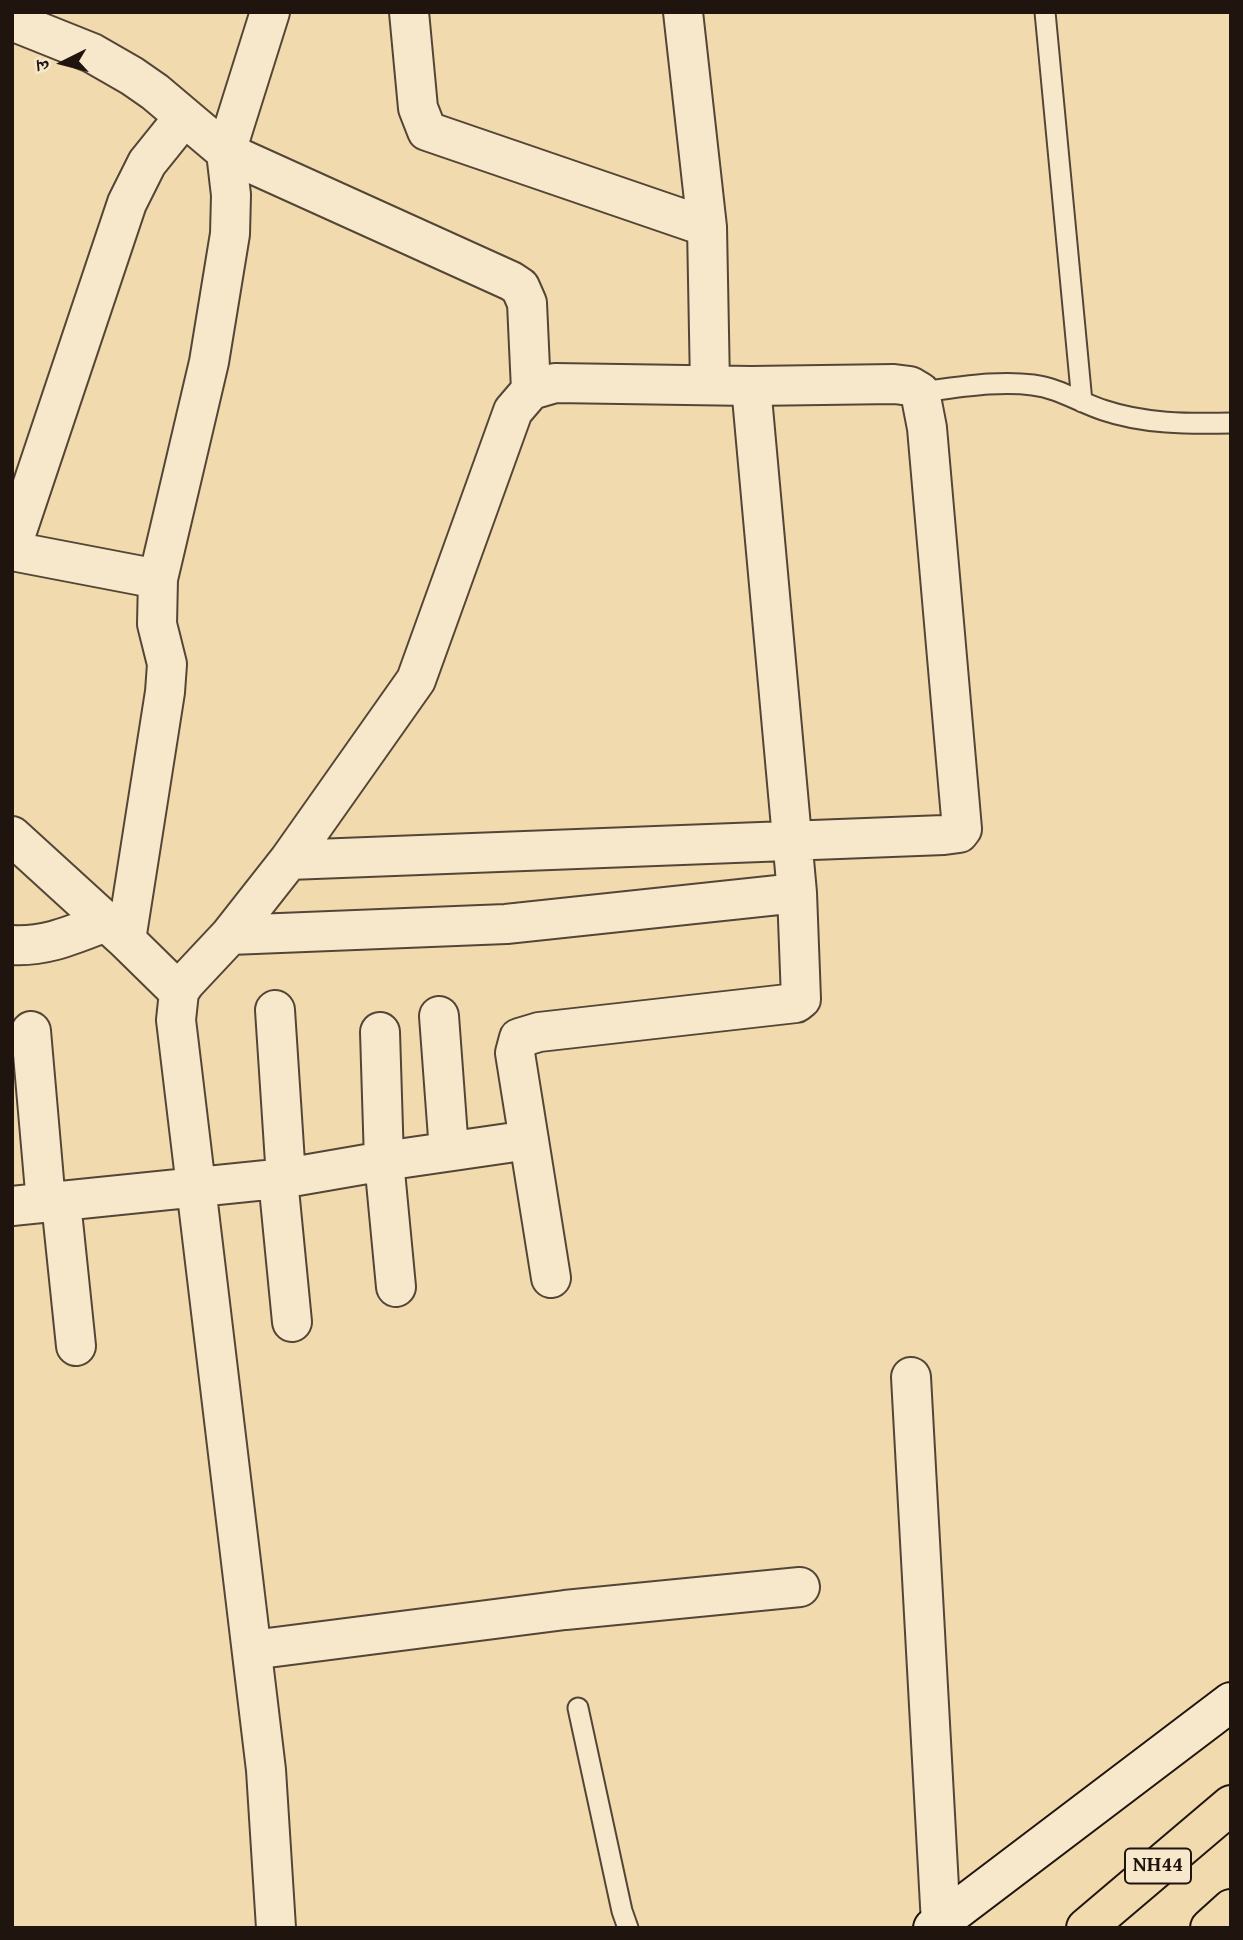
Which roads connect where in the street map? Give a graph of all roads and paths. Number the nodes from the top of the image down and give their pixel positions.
1 (270, 12) edge
2 (409, 12) edge
3 (683, 12) edge
4 (1045, 12) edge
5 (12, 21) edge
6 (184, 117) junction
7 (226, 152) junction
8 (707, 227) junction
9 (709, 385) junction
10 (751, 386) junction
11 (531, 390) junction
12 (920, 392) junction
13 (1082, 402) junction
14 (1231, 423) edge
15 (12, 548) edge
16 (158, 579) junction
17 (12, 836) edge
18 (792, 842) junction
19 (289, 860) junction
20 (797, 893) junction
21 (116, 931) junction
22 (230, 934) junction
23 (12, 945) edge
24 (179, 992) junction
25 (275, 1010) dead end
26 (439, 1016) dead end
27 (31, 1031) dead end
28 (380, 1032) dead end
29 (529, 1140) junction
30 (449, 1151) junction
31 (384, 1161) junction
32 (282, 1179) junction
33 (196, 1188) junction
34 (40, 1204) edge
35 (551, 1278) dead end
36 (396, 1287) dead end
37 (292, 1322) dead end
38 (76, 1346) dead end
39 (911, 1377) dead end
40 (800, 1587) dead end
41 (252, 1650) junction
42 (1231, 1702) edge
43 (578, 1708) dead end
44 (1231, 1805) edge
45 (1231, 1909) edge
46 (937, 1926) edge
47 (276, 1928) edge
48 (628, 1928) edge
49 (1086, 1928) edge
50 (1210, 1928) edge

1 - 7 street
2 - 8 street
3 - 8 street
4 - 13 lane
5 - 6 street
6 - 7 street
6 - 15 street
7 - 11 street
7 - 16 street
8 - 9 street
9 - 10 street
9 - 11 street
10 - 12 street
10 - 18 street
11 - 19 street
12 - 13 lane
12 - 18 street
13 - 14 lane
15 - 16 street
16 - 21 street
17 - 21 street
18 - 19 street
18 - 20 street
19 - 22 street
20 - 22 street
20 - 29 street
21 - 23 street
21 - 24 street
22 - 24 street
24 - 33 street
25 - 32 street
26 - 30 street
27 - 34 street
28 - 31 street
29 - 30 street
29 - 35 street
30 - 31 street
31 - 32 street
31 - 36 street
32 - 33 street
32 - 37 street
33 - 34 street
33 - 41 street
34 - 38 street
39 - 46 street
40 - 41 street
41 - 47 street
42 - 46 street
43 - 48 lane
44 - 49 highway, NH44
45 - 50 highway

